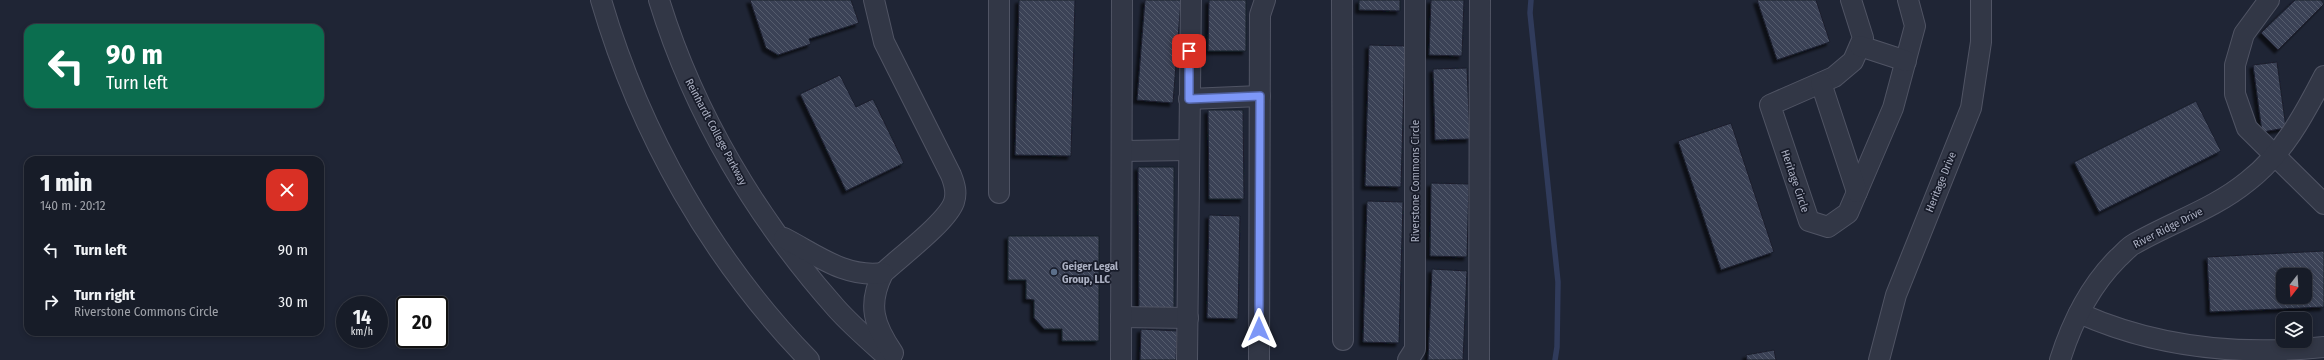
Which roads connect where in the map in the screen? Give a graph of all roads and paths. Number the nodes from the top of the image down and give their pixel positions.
1 (601, 0) edge
2 (874, 0) edge
3 (999, 0) edge
4 (1122, 0) edge
5 (1191, 0) edge
6 (1265, 0) edge
7 (1342, 0) edge
8 (1415, 0) edge
9 (1480, 0) edge
10 (1851, 0) edge
11 (1908, 0) edge
12 (1981, 0) edge
13 (2269, 0) edge
14 (662, 5) edge
15 (1860, 46) junction
16 (1906, 60) junction
17 (2324, 76) edge
18 (1821, 83) junction
19 (1260, 96) junction
20 (1189, 99) junction
21 (1189, 150) junction
22 (1122, 151) junction
23 (2274, 157) junction
24 (1857, 192) junction
25 (999, 193) dead end
26 (2324, 204) edge
27 (776, 234) junction
28 (883, 273) junction
29 (2079, 313) junction
30 (1121, 317) junction
31 (1188, 318) junction
32 (1343, 340) dead end
33 (2324, 346) edge
34 (2200, 353) edge
35 (2257, 356) edge
36 (809, 360) edge
37 (891, 360) edge
38 (898, 360) edge
39 (1121, 360) edge
40 (1187, 360) edge
41 (1259, 360) edge
42 (1408, 360) edge
43 (1479, 360) edge
44 (1879, 360) edge
45 (2060, 360) edge

1 - 36 street
2 - 28 street
3 - 25 street
4 - 22 street
5 - 20 street
6 - 19 street
7 - 32 street
8 - 42 street, Riverstone Commons Circle
9 - 43 street
10 - 15 street
11 - 16 street, Heritage Circle
12 - 44 street, Heritage Drive
13 - 23 street
14 - 27 street, Reinhardt College Parkway
15 - 16 street
15 - 18 street, Heritage Circle
16 - 24 street, Heritage Circle
17 - 23 street, River Ridge Drive
18 - 24 street
18 - 24 street, Heritage Circle
19 - 20 street
19 - 41 street
20 - 21 street
21 - 22 street
21 - 31 street
22 - 30 street
23 - 26 street
23 - 29 street, River Ridge Drive
27 - 28 street
27 - 37 street, Reinhardt College Parkway
28 - 38 street
29 - 34 street
29 - 45 street, River Ridge Drive
30 - 31 street
30 - 39 street
31 - 40 street
33 - 35 street
34 - 35 street

